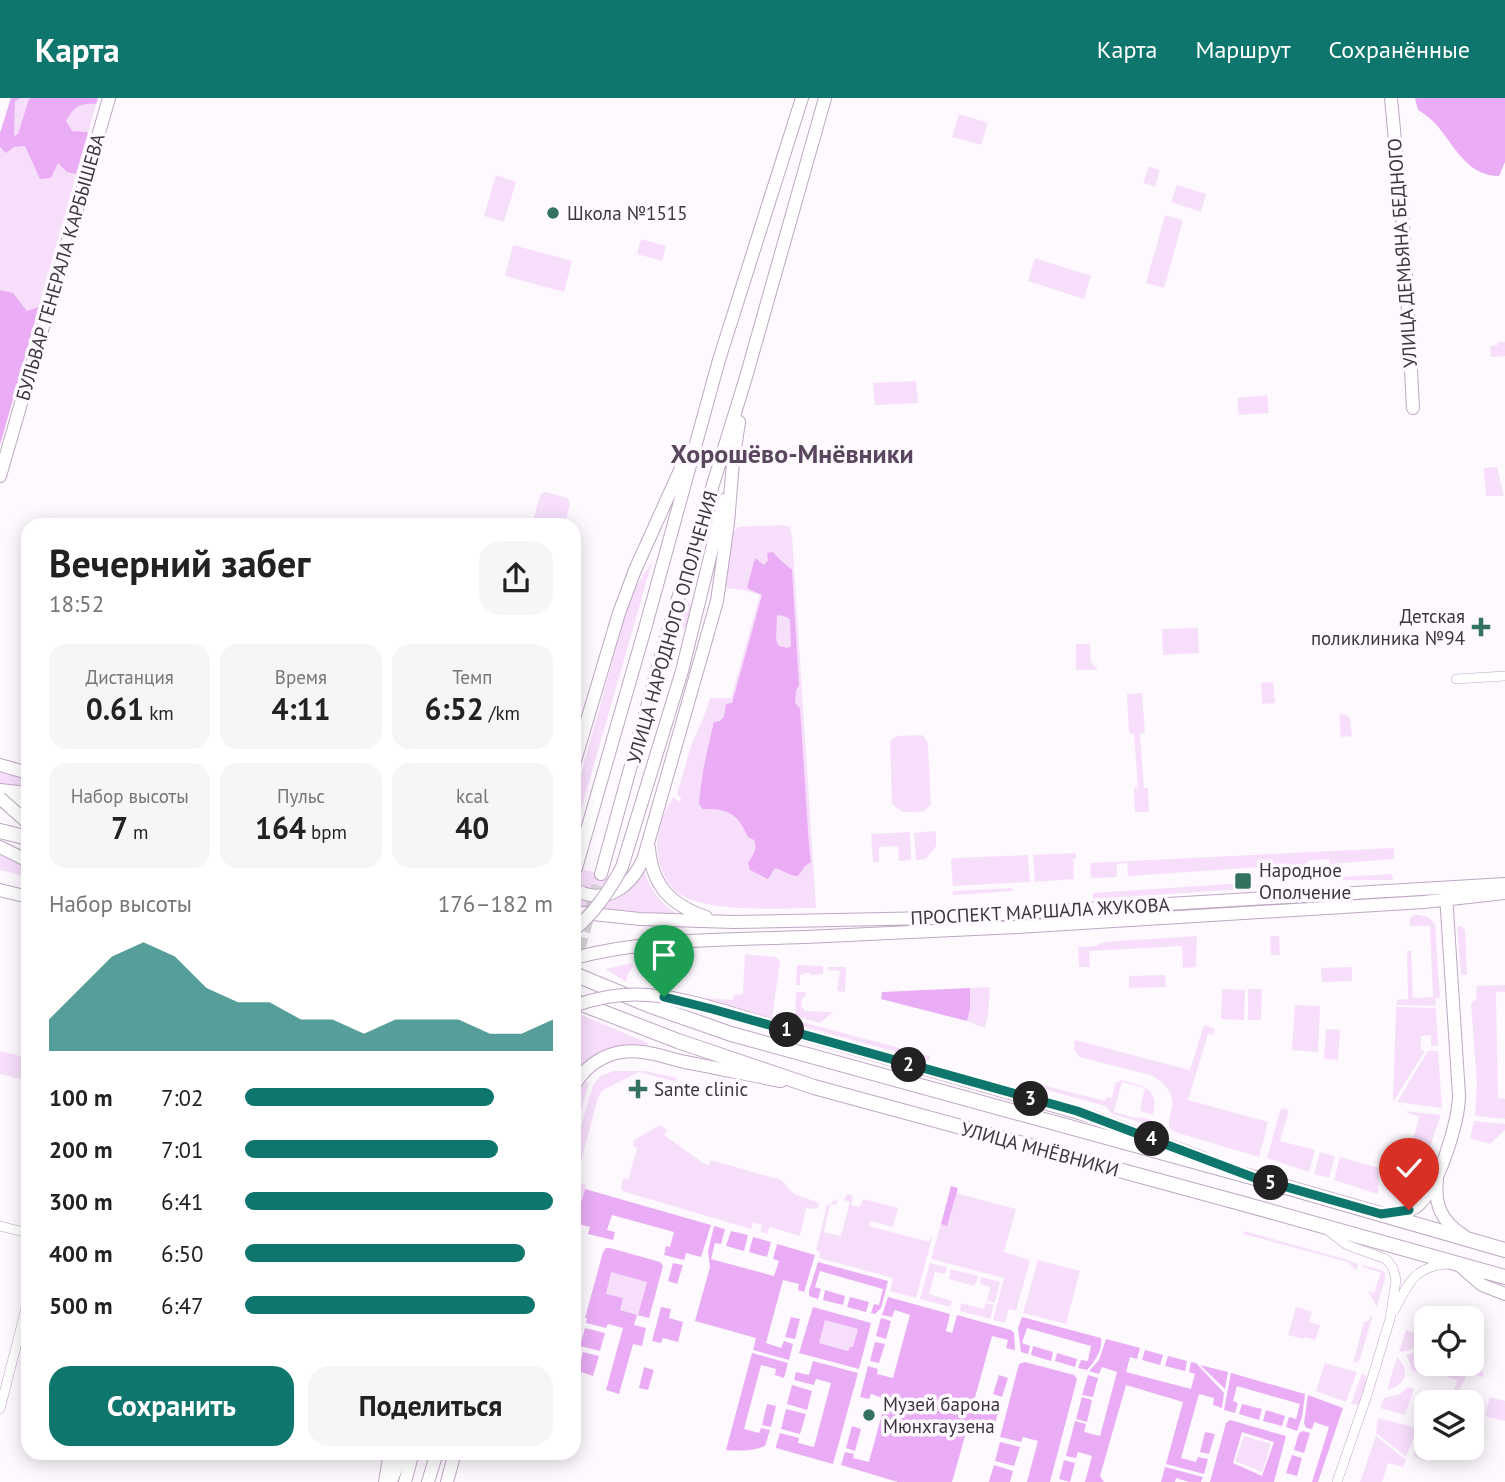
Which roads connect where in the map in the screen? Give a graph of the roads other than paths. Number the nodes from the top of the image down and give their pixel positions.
1 (109, 98) edge
2 (802, 98) edge
3 (825, 98) edge
4 (1391, 98) edge
5 (746, 377) junction
6 (1413, 408) dead end
7 (703, 418) junction
8 (733, 462) junction
9 (0, 476) edge
10 (1505, 676) edge
11 (1456, 679) dead end
12 (581, 741) edge
13 (0, 765) edge
14 (21, 772) edge
15 (0, 790) edge
16 (21, 792) edge
17 (0, 799) edge
18 (21, 805) edge
19 (21, 817) edge
20 (0, 831) edge
21 (21, 836) edge
22 (649, 839) junction
23 (0, 847) edge
24 (581, 850) edge
25 (21, 857) edge
26 (601, 874) tunnel mouth
27 (1505, 884) edge
28 (0, 890) edge
29 (581, 892) edge
30 (1505, 893) edge
31 (1446, 894) junction
32 (21, 895) edge
33 (581, 913) edge
34 (734, 922) junction
35 (581, 923) edge
36 (581, 957) edge
37 (581, 977) edge
38 (581, 1002) edge
39 (581, 1006) edge
40 (581, 1076) edge
41 (814, 1087) junction
42 (1438, 1173) junction
43 (1255, 1178) junction
44 (1381, 1214) junction
45 (0, 1226) edge
46 (1322, 1226) junction
47 (21, 1231) edge
48 (1483, 1244) junction
49 (1505, 1250) edge
50 (1458, 1265) junction
51 (1505, 1278) edge
52 (1505, 1294) edge
53 (1390, 1319) junction
54 (21, 1327) edge
55 (0, 1409) edge
56 (383, 1460) edge
57 (388, 1460) edge
58 (399, 1460) edge
59 (411, 1460) edge
60 (434, 1460) edge
61 (446, 1460) edge
62 (452, 1460) edge
63 (383, 1482) edge
64 (391, 1482) edge
65 (405, 1482) edge
66 (428, 1482) edge
67 (445, 1482) edge
68 (1337, 1482) edge

1 - 9 main road, БУЛЬВАР ГЕНЕРАЛА КАРБЫШЕВА
2 - 7 main road, УЛИЦА НАРОДНОГО ОПОЛЧЕНИЯ
3 - 5 main road, УЛИЦА НАРОДНОГО ОПОЛЧЕНИЯ
4 - 6 main road, УЛИЦА ДЕМЬЯНА БЕДНОГО
5 - 8 main road
5 - 26 main road, УЛИЦА НАРОДНОГО ОПОЛЧЕНИЯ
7 - 12 main road
7 - 24 main road, УЛИЦА НАРОДНОГО ОПОЛЧЕНИЯ
8 - 22 main road
8 - 35 main road, bridge
10 - 11 street
13 - 14 main road
15 - 16 main road
17 - 18 main road
17 - 19 main road, bridge
20 - 21 main road
22 - 29 main road
22 - 34 main road
23 - 25 main road
27 - 31 main road, ПРОСПЕКТ МАРШАЛА ЖУКОВА
28 - 32 main road
30 - 31 main road, ПРОСПЕКТ МАРШАЛА ЖУКОВА
31 - 34 main road, ПРОСПЕКТ МАРШАЛА ЖУКОВА
31 - 36 main road, ПРОСПЕКТ МАРШАЛА ЖУКОВА, bridge
31 - 42 main road
33 - 34 main road, ПРОСПЕКТ МАРШАЛА ЖУКОВА
37 - 43 main road, УЛИЦА МНЁВНИКИ
38 - 43 main road, bridge
39 - 41 main road, УЛИЦА МНЁВНИКИ
40 - 41 main road
41 - 46 main road, УЛИЦА МНЁВНИКИ
42 - 44 main road
42 - 48 main road
43 - 44 main road, УЛИЦА МНЁВНИКИ
44 - 48 main road, УЛИЦА МНЁВНИКИ
45 - 47 street
46 - 50 main road, УЛИЦА МНЁВНИКИ
46 - 53 street
48 - 49 main road, УЛИЦА МНЁВНИКИ
50 - 51 main road
50 - 52 main road, УЛИЦА МНЁВНИКИ
50 - 53 street
53 - 68 street
54 - 55 street
56 - 63 main road
57 - 63 main road
58 - 64 main road
59 - 65 main road
60 - 66 main road
61 - 67 main road
62 - 67 main road

